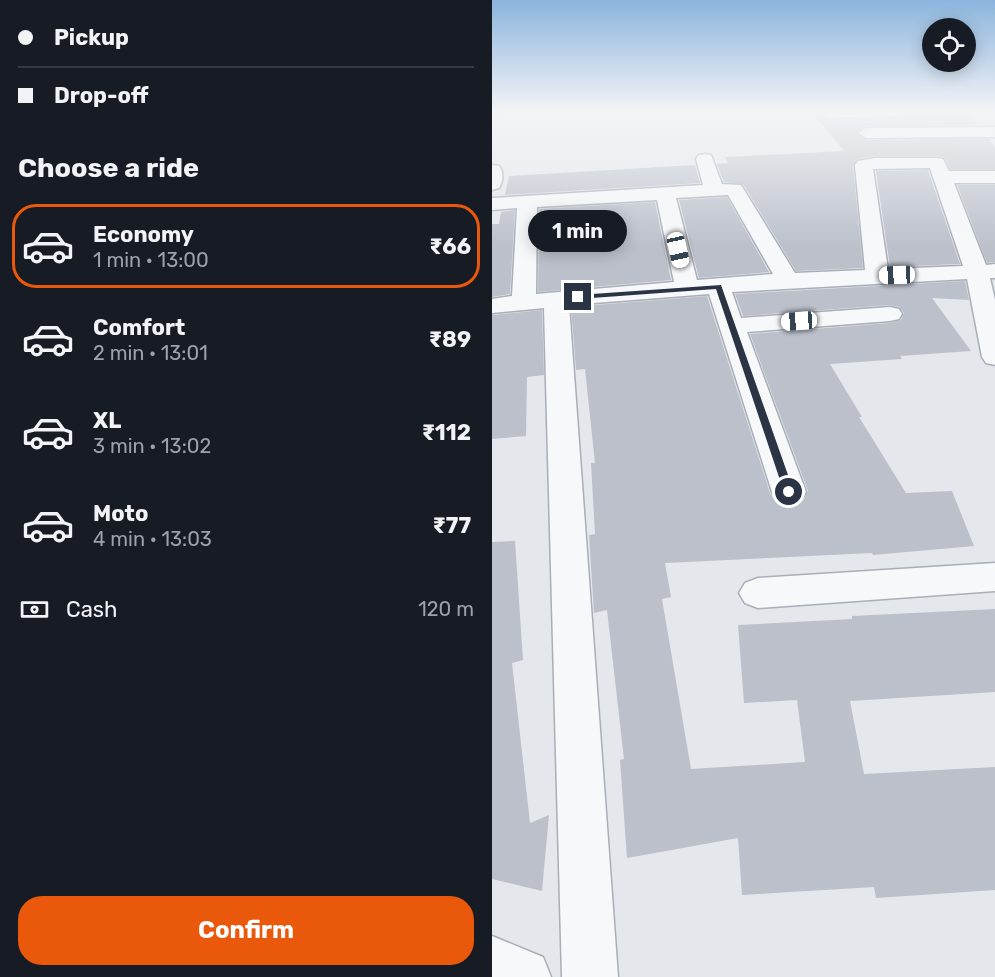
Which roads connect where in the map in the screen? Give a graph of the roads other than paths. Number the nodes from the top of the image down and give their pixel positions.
1 (705, 159) dead end
2 (942, 177) junction
3 (995, 177) edge
4 (714, 190) junction
5 (665, 193) junction
6 (526, 202) junction
7 (492, 204) edge
8 (986, 271) edge
9 (877, 276) junction
10 (788, 280) junction
11 (718, 286) junction
12 (687, 288) junction
13 (540, 301) junction
14 (492, 306) edge
15 (890, 314) dead end
16 (731, 326) junction
17 (995, 357) edge
18 (789, 492) dead end
19 (995, 577) edge
20 (758, 593) dead end
21 (492, 964) edge
22 (523, 977) edge
23 (590, 977) edge

1 - 4 street
2 - 3 street
2 - 8 street
2 - 9 street
4 - 5 street
4 - 10 street
5 - 6 street
5 - 12 street
6 - 7 street
6 - 13 street
8 - 9 street
8 - 17 street
9 - 10 street
10 - 11 street
11 - 12 street
11 - 16 street
12 - 13 street
13 - 14 street
13 - 23 street
15 - 16 street
16 - 18 street
19 - 20 street
21 - 22 street

